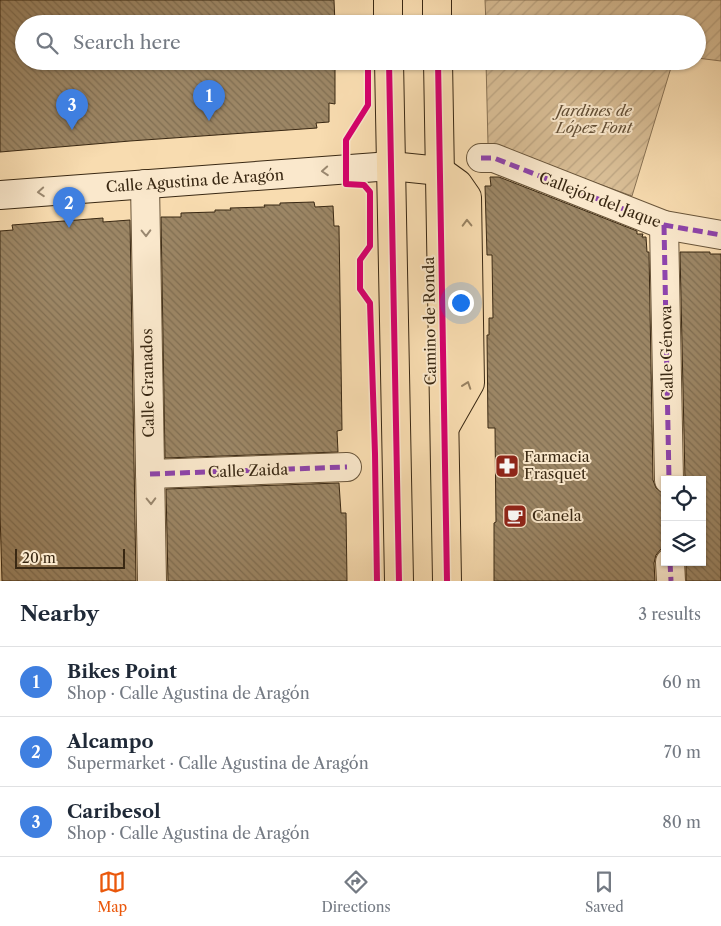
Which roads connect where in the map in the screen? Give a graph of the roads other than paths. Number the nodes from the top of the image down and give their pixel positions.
1 (388, 0) edge
2 (437, 0) edge
3 (388, 15) edge
4 (437, 15) edge
5 (389, 70) edge
6 (438, 70) edge
7 (487, 158) dead end
8 (391, 166) junction
9 (440, 171) junction
10 (145, 184) junction
11 (0, 195) edge
12 (664, 225) junction
13 (721, 235) edge
14 (347, 467) dead end
15 (150, 474) junction
16 (669, 476) edge
17 (670, 566) edge
18 (152, 581) edge
19 (399, 581) edge
20 (447, 581) edge
21 (671, 581) edge

1 - 3 main road
2 - 4 main road
5 - 8 main road
6 - 9 main road, Camino de Ronda
7 - 12 street, Callejón del Jaque
8 - 9 main road
8 -> 10 street, Calle Agustina de Aragón
8 - 19 main road
20 -> 9 main road, Camino de Ronda
10 -> 11 street, Calle Agustina de Aragón
10 -> 15 street, Calle Granados
12 - 13 street, Callejón del Jaque
12 - 16 street, Calle Génova
14 - 15 street, Calle Zaida
15 -> 18 street, Calle Granados
17 - 21 street

